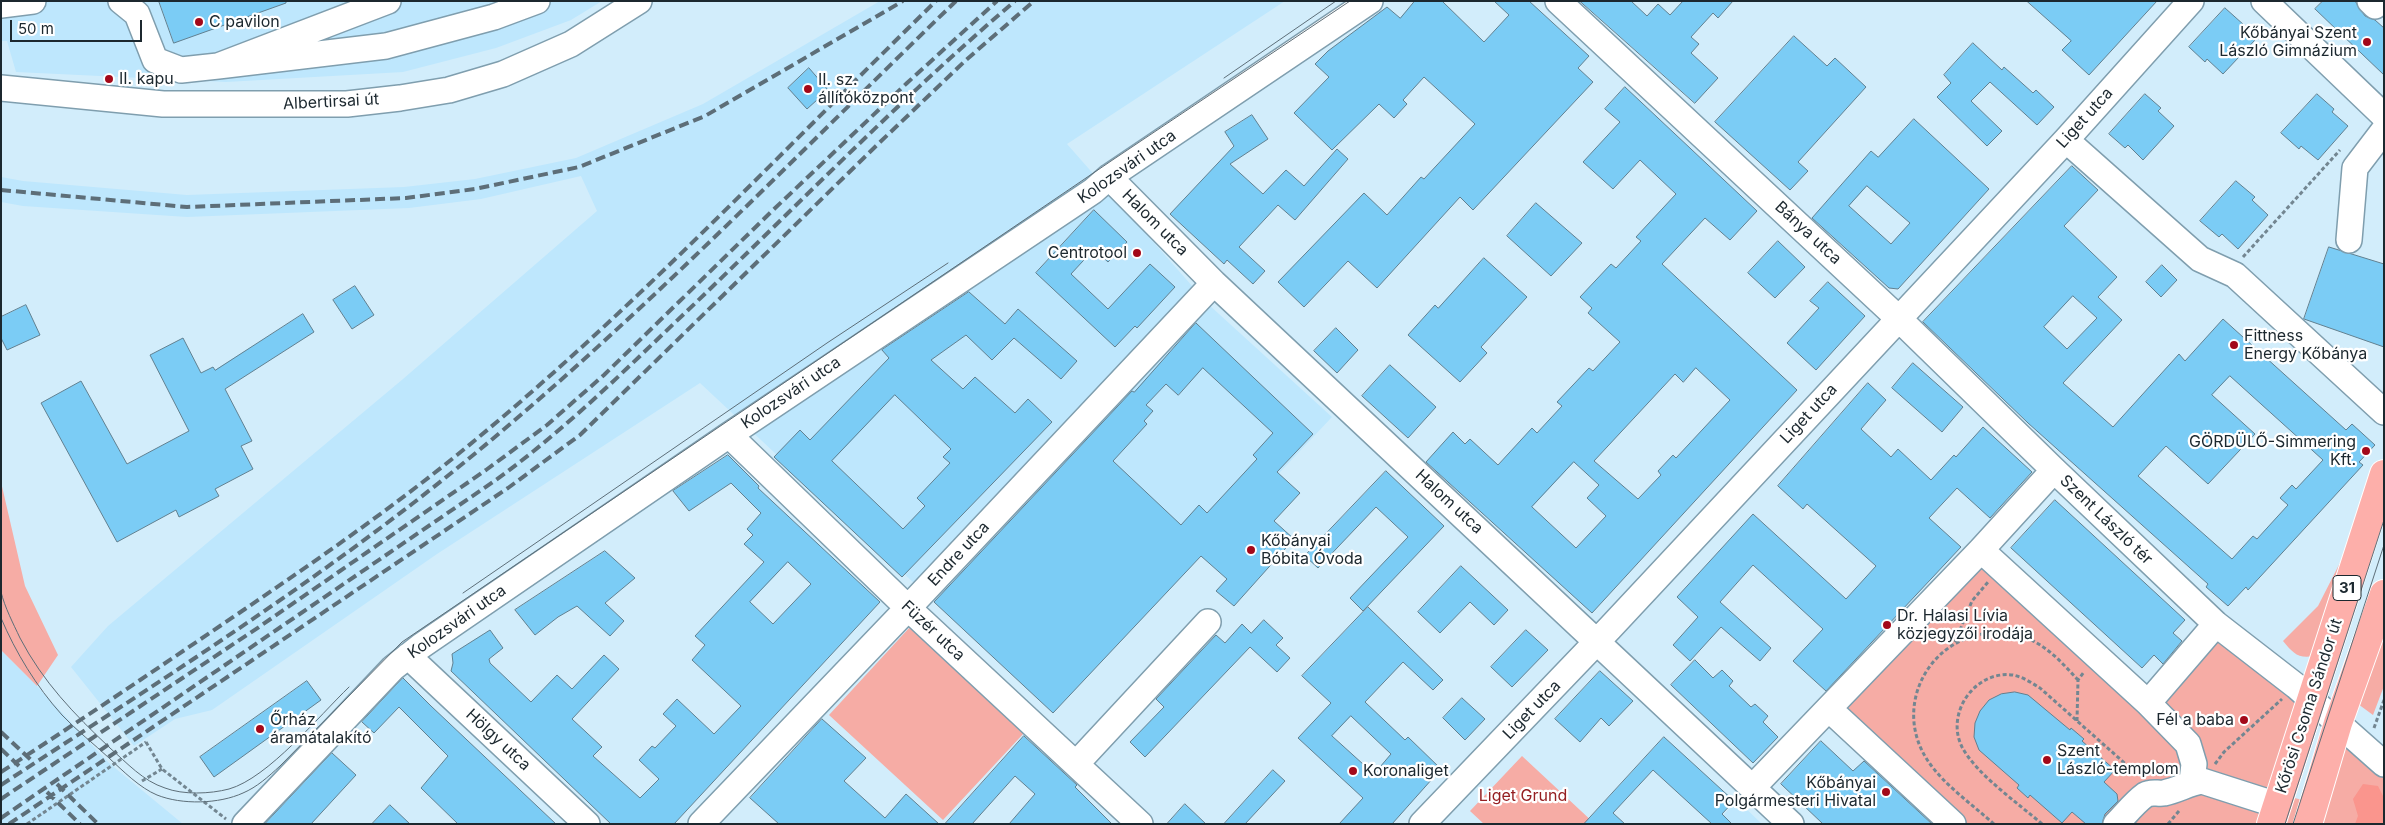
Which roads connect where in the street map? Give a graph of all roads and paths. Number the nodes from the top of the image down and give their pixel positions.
1 (33, 1) edge
2 (120, 1) edge
3 (388, 1) edge
4 (537, 1) edge
5 (639, 1) edge
6 (1370, 1) edge
7 (1558, 1) edge
8 (2191, 1) edge
9 (2264, 1) edge
10 (1, 5) edge
11 (218, 66) junction
12 (1, 88) edge
13 (2384, 116) edge
14 (2384, 130) edge
15 (2066, 140) junction
16 (2345, 145) dead end
17 (1110, 177) junction
18 (2349, 240) dead end
19 (2229, 272) junction
20 (1214, 283) junction
21 (1898, 318) junction
22 (2384, 412) edge
23 (729, 435) junction
24 (2054, 470) junction
25 (2384, 474) edge
26 (1980, 550) junction
27 (2000, 568) junction
28 (2384, 594) edge
29 (908, 608) junction
30 (1208, 622) dead end
31 (2216, 624) junction
32 (1597, 641) junction
33 (1955, 642) junction
34 (408, 656) junction
35 (2098, 657) junction
36 (2078, 680) junction
37 (2303, 693) junction
38 (2384, 700) edge
39 (2148, 703) junction
40 (1829, 709) junction
41 (2077, 722) junction
42 (2338, 723) junction
43 (2366, 747) junction
44 (1076, 764) junction
45 (2384, 764) edge
46 (162, 769) junction
47 (2139, 776) dead end
48 (142, 781) dead end
49 (2197, 782) junction
50 (1753, 787) junction
51 (2180, 810) dead end
52 (2274, 814) edge
53 (27, 824) edge
54 (233, 824) edge
55 (245, 824) edge
56 (587, 824) edge
57 (701, 824) edge
58 (1140, 824) edge
59 (1422, 824) edge
60 (1791, 824) edge
61 (1953, 824) edge
62 (1994, 824) edge
63 (2042, 824) edge
64 (2116, 824) edge
65 (2168, 824) edge
66 (2308, 824) edge

1 - 10 street
2 - 11 street
3 - 11 street
4 - 11 street
5 - 12 street, Albertirsai út
6 - 17 street, Kolozsvári utca
7 - 21 street, Bánya utca
8 - 15 street, Liget utca
9 - 13 street
14 - 18 street
15 - 19 street
15 - 21 street, Liget utca
16 - 19 path
17 - 20 street, Halom utca
17 - 23 street, Kolozsvári utca
19 - 22 street
20 - 29 street, Endre utca
20 - 32 street, Halom utca
21 - 24 street, Bánya utca
21 - 32 street, Liget utca
23 - 29 street, Füzér utca
23 - 34 street, Kolozsvári utca
24 - 26 street, Szent László tér
24 - 31 street, Szent László tér
25 - 37 main road, Kőrösi Csoma Sándor út / 31
26 - 27 street
26 - 40 street, Szent László tér
27 - 33 path
27 - 35 street
28 - 42 main road, Kőrösi Csoma Sándor út / 31
29 - 44 street, Füzér utca
29 - 57 street, Endre utca
30 - 44 street
31 - 37 street, Szent László tér
31 - 39 street
32 - 50 street, Halom utca
32 - 59 street, Liget utca
33 - 36 path
33 - 62 path
34 - 55 street, Kolozsvári utca
34 - 56 street, Hölgy utca
35 - 36 path
35 - 39 street
36 - 41 path
37 - 42 street
37 - 49 path
37 - 52 main road, Kőrösi Csoma Sándor út / 31
38 - 43 path
39 - 49 street
40 - 50 street, Szent László tér
40 - 61 street
41 - 47 path
41 - 63 path
42 - 43 street
42 - 66 main road, Kőrösi Csoma Sándor út / 31
43 - 45 street
44 - 58 street, Füzér utca
46 - 48 path
46 - 53 path, bridge
46 - 54 path
49 - 52 street
49 - 64 street
50 - 60 street, Halom utca
51 - 65 path

